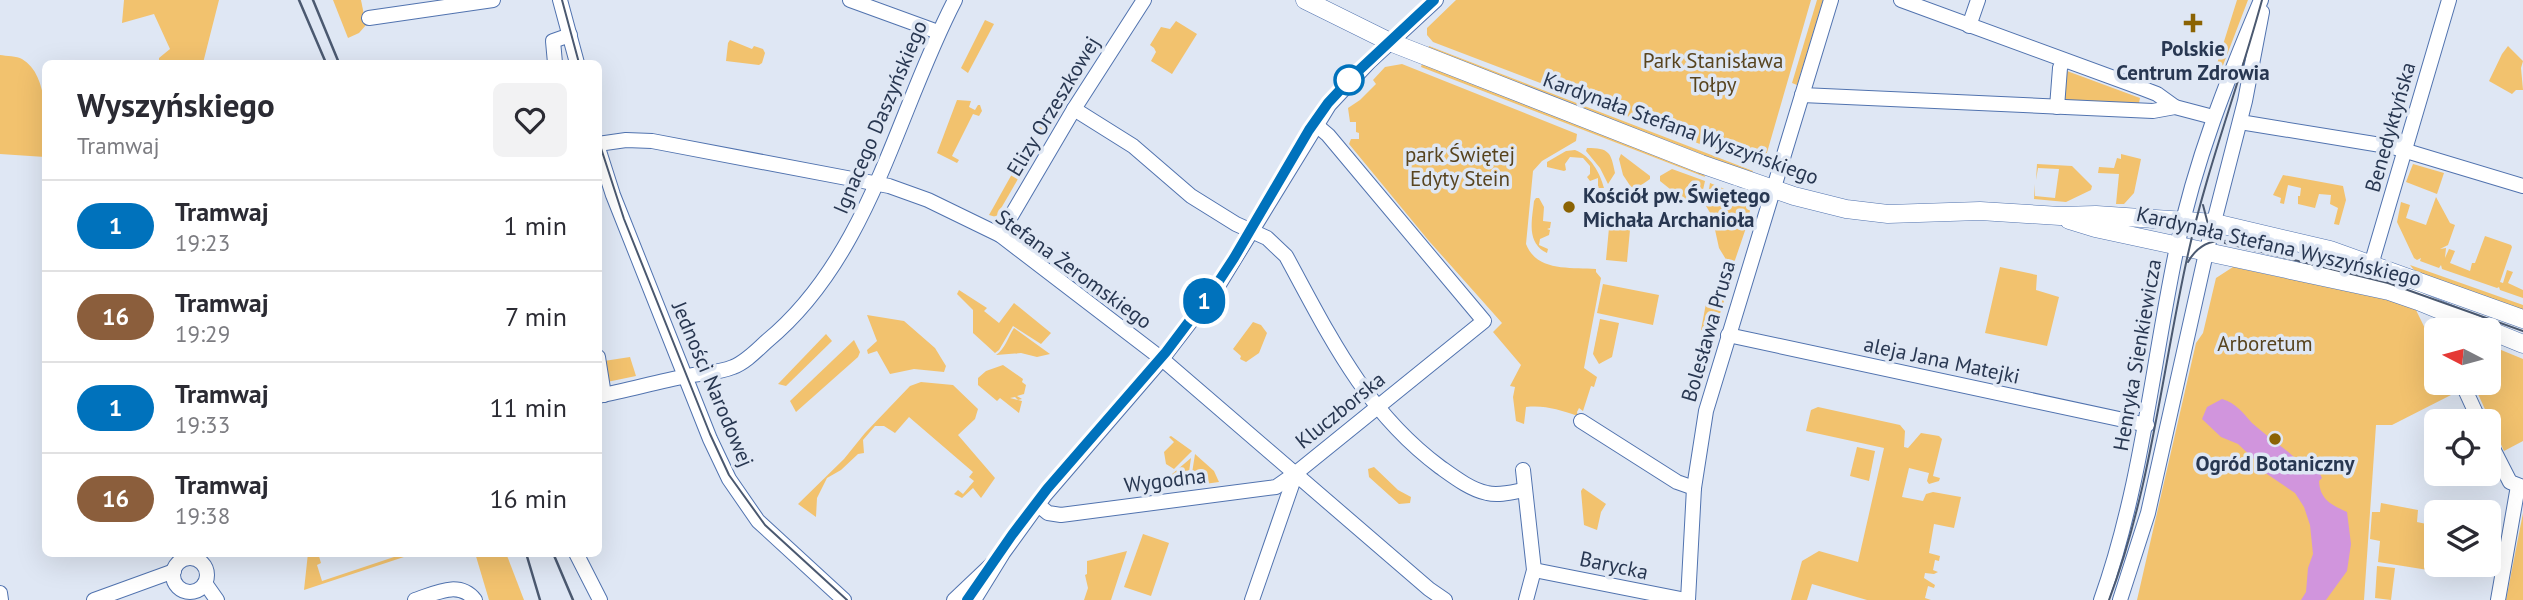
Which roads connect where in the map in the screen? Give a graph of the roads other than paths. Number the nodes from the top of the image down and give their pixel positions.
1 (493, 0) edge
2 (561, 0) edge
3 (850, 0) edge
4 (955, 0) edge
5 (1144, 0) edge
6 (1305, 0) edge
7 (1436, 0) edge
8 (1831, 0) edge
9 (1901, 0) edge
10 (1978, 0) edge
11 (2262, 0) edge
12 (2449, 0) edge
13 (369, 18) dead end
14 (1969, 26) junction
15 (938, 32) junction
16 (570, 35) junction
17 (1390, 42) junction
18 (555, 60) edge
19 (576, 60) edge
20 (2063, 61) junction
21 (1802, 95) junction
22 (2057, 107) junction
23 (2175, 107) junction
24 (1074, 109) junction
25 (2213, 117) junction
26 (2240, 122) junction
27 (1315, 124) junction
28 (602, 145) edge
29 (2406, 150) junction
30 (603, 178) edge
31 (876, 185) junction
32 (2523, 186) edge
33 (1773, 190) junction
34 (2060, 216) junction
35 (2184, 221) junction
36 (2215, 223) junction
37 (1252, 232) junction
38 (1000, 235) junction
39 (2177, 246) junction
40 (2206, 253) junction
41 (2371, 265) junction
42 (2461, 318) edge
43 (2523, 319) edge
44 (1728, 335) junction
45 (2501, 335) edge
46 (2523, 344) edge
47 (1162, 359) junction
48 (685, 376) junction
49 (602, 396) edge
50 (1376, 407) junction
51 (1581, 421) dead end
52 (2147, 425) junction
53 (2501, 467) edge
54 (1523, 470) dead end
55 (1296, 473) junction
56 (2521, 486) edge
57 (1694, 488) junction
58 (1524, 490) junction
59 (1037, 505) junction
60 (1003, 553) junction
61 (198, 557) edge
62 (578, 557) edge
63 (1534, 570) junction
64 (175, 578) junction
65 (202, 592) edge
66 (0, 593) edge
67 (1, 600) edge
68 (94, 600) edge
69 (217, 600) edge
70 (415, 600) edge
71 (475, 600) edge
72 (600, 600) edge
73 (844, 600) edge
74 (954, 600) edge
75 (974, 600) edge
76 (1252, 600) edge
77 (1446, 600) edge
78 (1526, 600) edge
79 (1687, 600) edge
80 (2101, 600) edge
81 (2120, 600) edge
82 (2498, 600) edge

1 - 13 street
2 - 16 street
3 - 15 street
4 - 15 street, Ignacego Daszyńskiego
5 - 24 street, Elizy Orzeszkowej
6 - 17 main road, Kardynała Stefana Wyszyńskiego
7 - 17 street
8 - 21 street, Bolesława Prusa
9 - 14 street
10 - 14 street
11 - 25 street, Henryka Sienkiewicza
11 - 26 street, Henryka Sienkiewicza
12 - 29 street, Benedyktyńska
14 - 20 street
15 - 31 street, Ignacego Daszyńskiego
16 - 18 street
16 - 19 street
17 - 27 street
17 - 33 main road, Kardynała Stefana Wyszyńskiego
20 - 22 street
20 - 23 street
21 - 22 street
21 - 33 street, Bolesława Prusa
22 - 23 street
23 - 25 street
24 - 37 street
24 - 38 street, Elizy Orzeszkowej
25 - 35 street, Henryka Sienkiewicza
26 - 29 street
26 - 36 street, Henryka Sienkiewicza
27 - 37 street
27 - 50 street, Kluczborska
28 - 31 street, Stefana Żeromskiego
29 - 32 street
29 - 41 street, Benedyktyńska
30 - 48 street, Jedności Narodowej
31 - 38 street, Stefana Żeromskiego
31 - 48 street, Ignacego Daszyńskiego
33 - 34 main road, Kardynała Stefana Wyszyńskiego
33 - 44 street, Bolesława Prusa
34 - 35 main road, Kardynała Stefana Wyszyńskiego
34 - 39 main road, Kardynała Stefana Wyszyńskiego
35 - 36 main road, Kardynała Stefana Wyszyńskiego
35 - 39 street, Henryka Sienkiewicza
36 - 40 street, Henryka Sienkiewicza
36 - 41 main road, Kardynała Stefana Wyszyńskiego
37 - 47 street
37 - 50 street
38 - 47 street, Stefana Żeromskiego
39 - 40 main road, Kardynała Stefana Wyszyńskiego
39 - 52 street, Henryka Sienkiewicza
40 - 42 main road, Kardynała Stefana Wyszyńskiego
40 - 81 street, Henryka Sienkiewicza
41 - 43 main road, Kardynała Stefana Wyszyńskiego
44 - 52 street, aleja Jana Matejki
44 - 57 street, Bolesława Prusa
45 - 46 main road, Kardynała Stefana Wyszyńskiego
47 - 55 street, Stefana Żeromskiego
47 - 59 street
48 - 49 street, Ignacego Daszyńskiego
48 - 73 street, Jedności Narodowej
50 - 55 street, Kluczborska
50 - 58 street
51 - 57 street
52 - 80 street, Henryka Sienkiewicza
53 - 56 street
54 - 58 street
55 - 59 street, Wygodna
55 - 76 street, Kluczborska
55 - 77 street, Stefana Żeromskiego
56 - 82 street
57 - 79 street, Bolesława Prusa
58 - 63 street
59 - 60 street
60 - 74 street
60 - 75 street
61 - 64 street
61 - 65 street
62 - 72 street
63 - 78 street
63 - 79 street, Barycka
64 - 65 street
64 - 68 street
65 - 69 street
66 - 67 street
70 - 71 street

